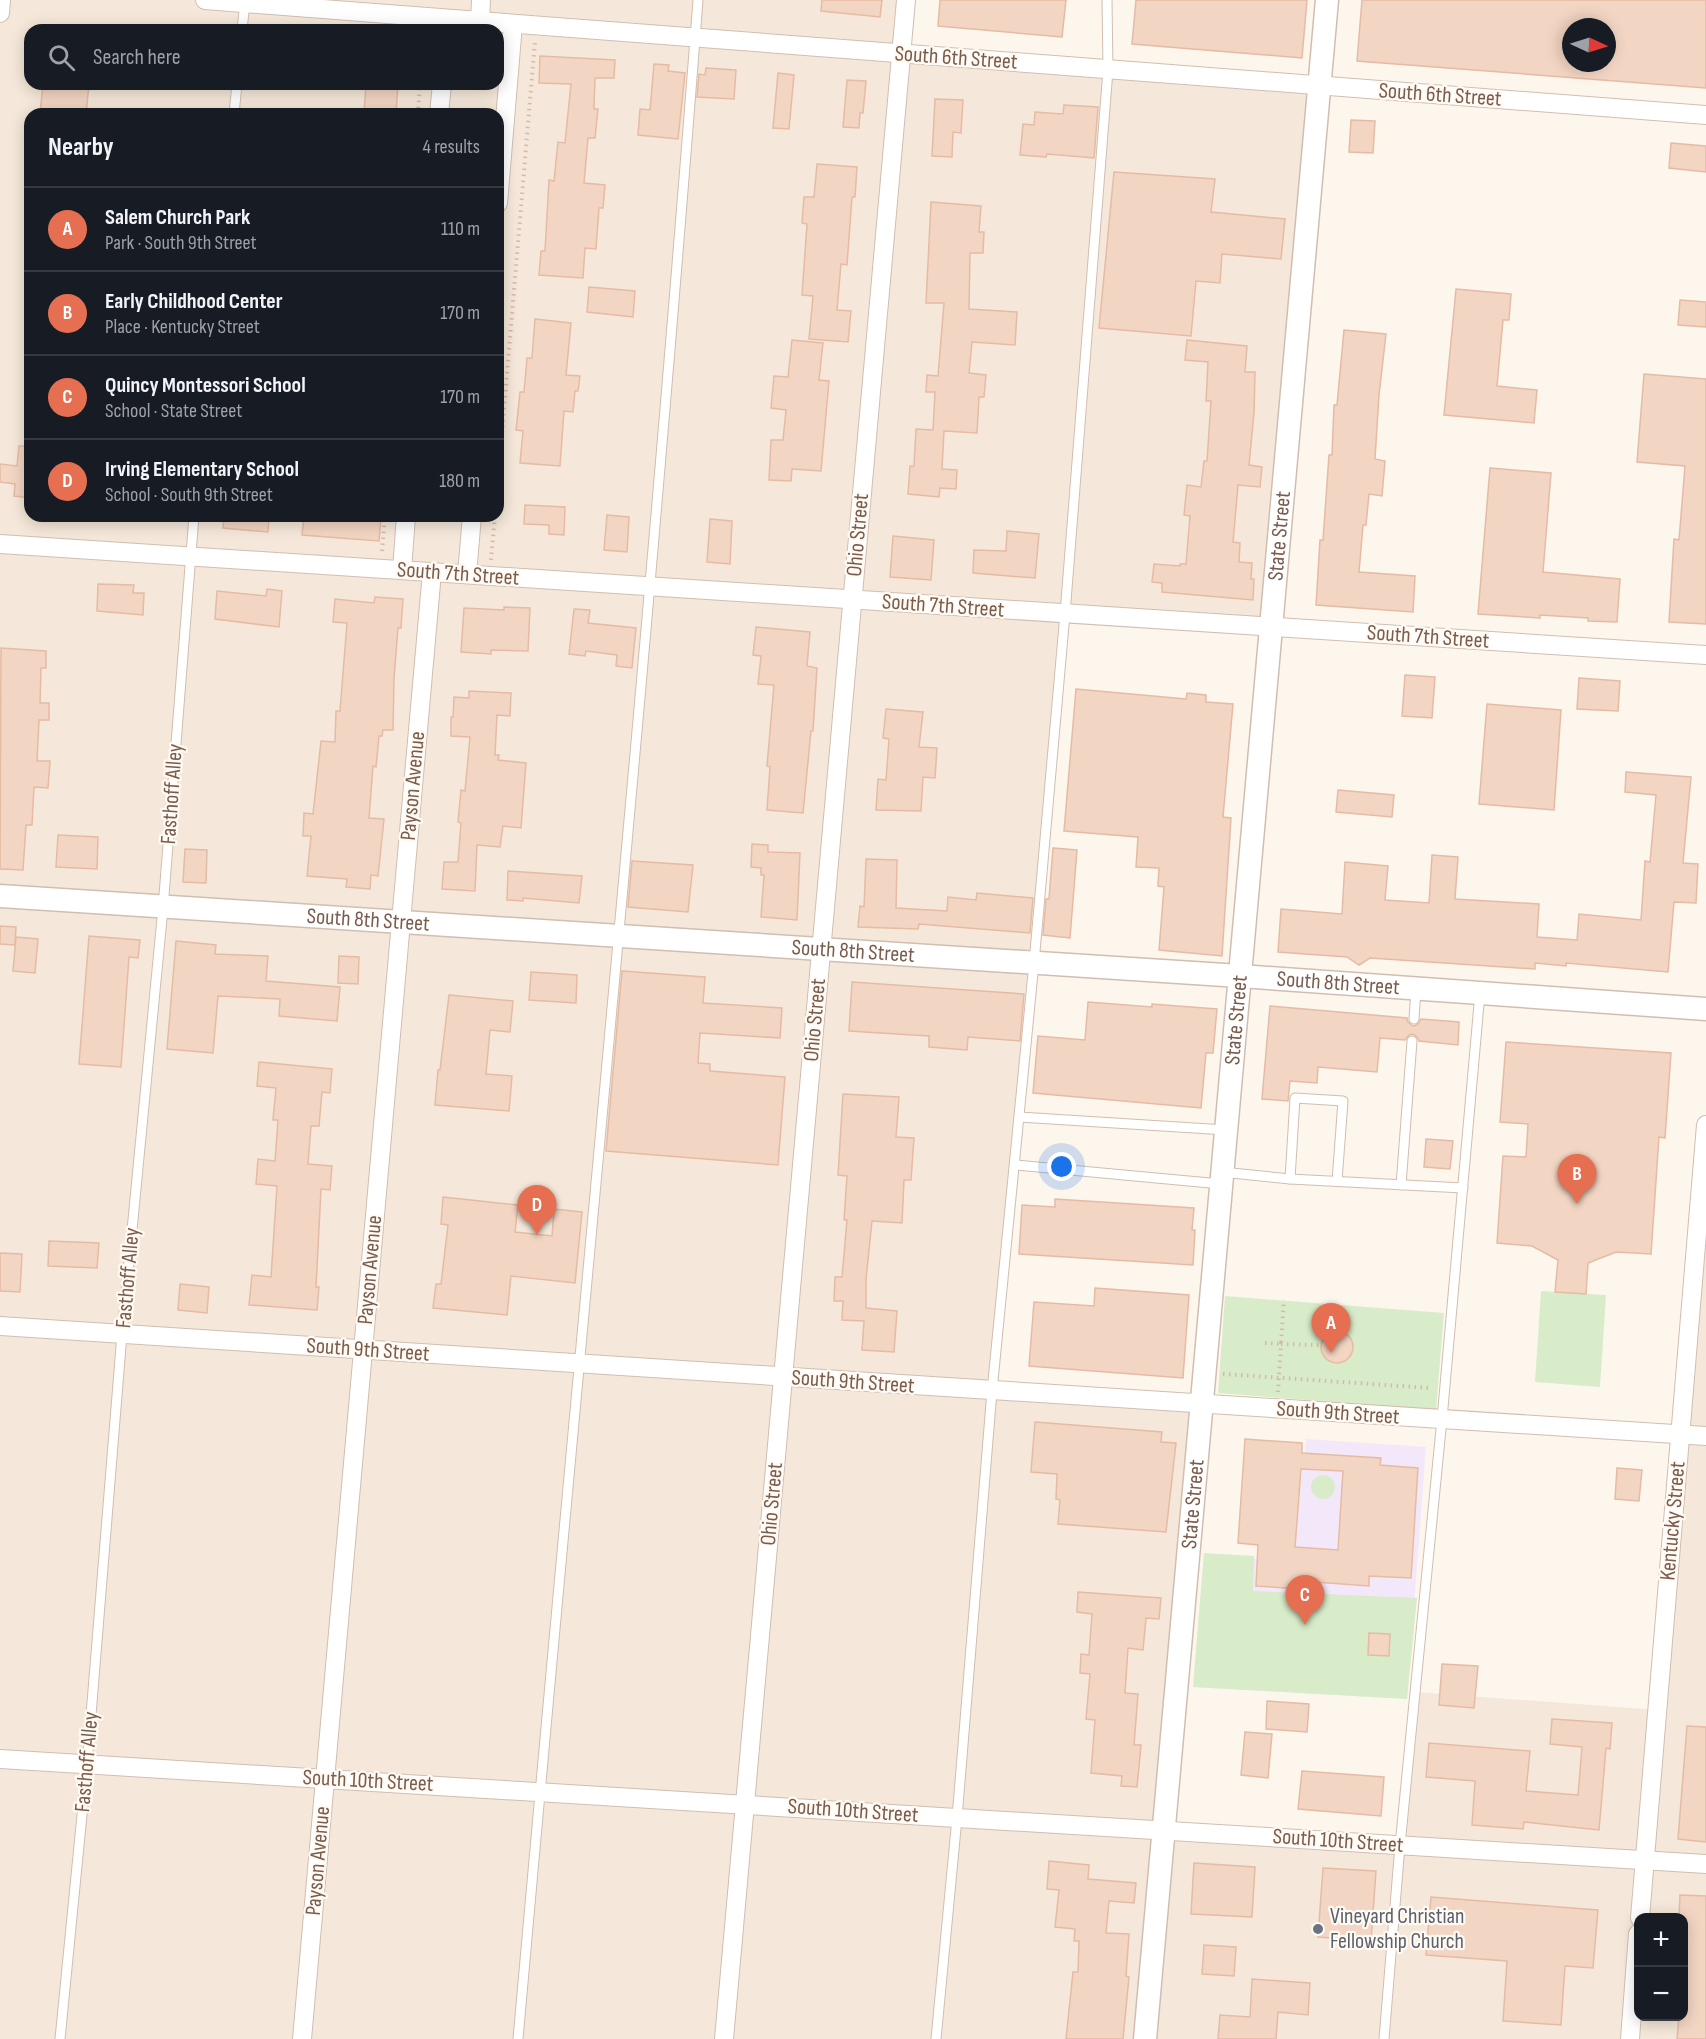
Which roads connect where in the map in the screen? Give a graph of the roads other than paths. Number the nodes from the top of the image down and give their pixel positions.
1 (1, 0) edge
2 (205, 0) edge
3 (482, 0) edge
4 (698, 0) edge
5 (906, 0) edge
6 (1107, 0) edge
7 (1327, 0) edge
8 (245, 2) edge
9 (0, 13) edge
10 (480, 21) junction
11 (243, 24) edge
12 (446, 24) edge
13 (513, 24) junction
14 (695, 38) junction
15 (901, 54) junction
16 (1108, 70) junction
17 (1319, 86) junction
18 (236, 90) edge
19 (441, 90) edge
20 (235, 108) edge
21 (440, 108) edge
22 (1706, 115) edge
23 (504, 131) edge
24 (193, 522) edge
25 (406, 522) edge
26 (471, 522) edge
27 (0, 544) edge
28 (190, 555) junction
29 (402, 570) junction
30 (432, 572) junction
31 (467, 574) junction
32 (649, 586) junction
33 (852, 600) junction
34 (1065, 614) junction
35 (1271, 627) junction
36 (1706, 655) edge
37 (0, 896) edge
38 (163, 908) junction
39 (401, 923) junction
40 (619, 937) junction
41 (821, 950) junction
42 (1034, 963) junction
43 (1240, 976) junction
44 (1416, 988) junction
45 (1480, 993) junction
46 (1706, 1009) edge
47 (1414, 1018) dead end
48 (1412, 1041) dead end
49 (1019, 1117) junction
50 (1706, 1125) edge
51 (1226, 1130) junction
52 (1015, 1165) junction
53 (1704, 1169) edge
54 (1222, 1178) junction
55 (1290, 1179) junction
56 (1337, 1181) junction
57 (1401, 1185) junction
58 (1463, 1188) junction
59 (0, 1326) edge
60 (122, 1334) junction
61 (363, 1350) junction
62 (578, 1364) junction
63 (783, 1377) junction
64 (992, 1390) junction
65 (1202, 1404) junction
66 (1442, 1419) junction
67 (1680, 1435) junction
68 (1706, 1436) edge
69 (0, 1759) edge
70 (87, 1764) junction
71 (325, 1779) junction
72 (540, 1792) junction
73 (745, 1804) junction
74 (957, 1818) junction
75 (1164, 1831) junction
76 (1400, 1845) junction
77 (1645, 1861) junction
78 (1706, 1864) edge
79 (1640, 1913) edge
80 (1635, 1967) edge
81 (60, 2039) edge
82 (302, 2039) edge
83 (518, 2039) edge
84 (724, 2039) edge
85 (936, 2039) edge
86 (1145, 2039) edge
87 (1384, 2039) edge
88 (1630, 2039) edge

1 - 9 street
2 - 8 street, South 6th Street
3 - 10 street
4 - 14 lane
5 - 15 street, Ohio Street
6 - 16 lane
7 - 17 street, State Street
8 - 11 lane
8 - 12 street, South 6th Street
10 - 12 street, South 6th Street
10 - 13 street, South 6th Street
13 - 14 street, South 6th Street
13 - 23 street
14 - 15 street, South 6th Street
14 - 32 lane
15 - 16 street, South 6th Street
15 - 33 street, Ohio Street
16 - 17 street, South 6th Street
16 - 34 lane
17 - 22 street, South 6th Street
17 - 35 street, State Street
18 - 20 lane
19 - 21 street
24 - 28 lane, Fasthoff Alley
25 - 29 street
26 - 31 street
27 - 28 street, South 7th Street
28 - 29 street, South 7th Street
28 - 38 lane, Fasthoff Alley
29 - 30 street, South 7th Street
30 - 31 street, South 7th Street
30 - 39 street, Payson Avenue
31 - 32 street, South 7th Street
32 - 33 street, South 7th Street
32 - 40 lane
33 - 34 street, South 7th Street
33 - 41 street, Ohio Street
34 - 35 street, South 7th Street
34 - 42 lane
35 - 36 street, South 7th Street
35 - 43 street, State Street
37 - 38 street, South 8th Street
38 - 39 street, South 8th Street
38 - 60 lane, Fasthoff Alley
39 - 40 street, South 8th Street
39 - 61 street, Payson Avenue
40 - 41 street, South 8th Street
40 - 62 lane
41 - 42 street, South 8th Street
41 - 63 street, Ohio Street
42 - 43 street, South 8th Street
42 - 49 lane
43 - 44 street, South 8th Street
43 - 51 street, State Street
44 - 45 street, South 8th Street
44 - 47 lane
45 - 46 street, South 8th Street
45 - 58 lane
48 - 57 lane
49 - 51 lane
49 - 52 lane
50 - 53 street, Kentucky Street
51 - 54 street, State Street
52 - 54 lane
52 - 64 lane
53 - 67 street, Kentucky Street
54 - 55 lane
54 - 65 street, State Street
55 - 56 lane
55 - 56 lane
56 - 57 lane
57 - 58 lane
58 - 66 lane
59 - 60 street, South 9th Street
60 - 61 street, South 9th Street
60 - 70 lane, Fasthoff Alley
61 - 62 street, South 9th Street
61 - 71 street, Payson Avenue
62 - 63 street, South 9th Street
62 - 72 lane
63 - 64 street, South 9th Street
63 - 73 street, Ohio Street
64 - 65 street, South 9th Street
64 - 74 lane
65 - 66 street, South 9th Street
65 - 75 street, State Street
66 - 67 street, South 9th Street
66 - 76 lane
67 - 68 street, South 9th Street
67 - 77 street, Kentucky Street
69 - 70 street, South 10th Street
70 - 71 street, South 10th Street
70 - 81 lane, Fasthoff Alley
71 - 72 street, South 10th Street
71 - 82 street, Payson Avenue
72 - 73 street, South 10th Street
72 - 83 lane
73 - 74 street, South 10th Street
73 - 84 street, Ohio Street
74 - 75 street, South 10th Street
74 - 85 lane
75 - 76 street, South 10th Street
75 - 86 street, State Street
76 - 77 street, South 10th Street
76 - 87 lane
77 - 78 street, South 10th Street
77 - 79 street, Kentucky Street
80 - 88 street

